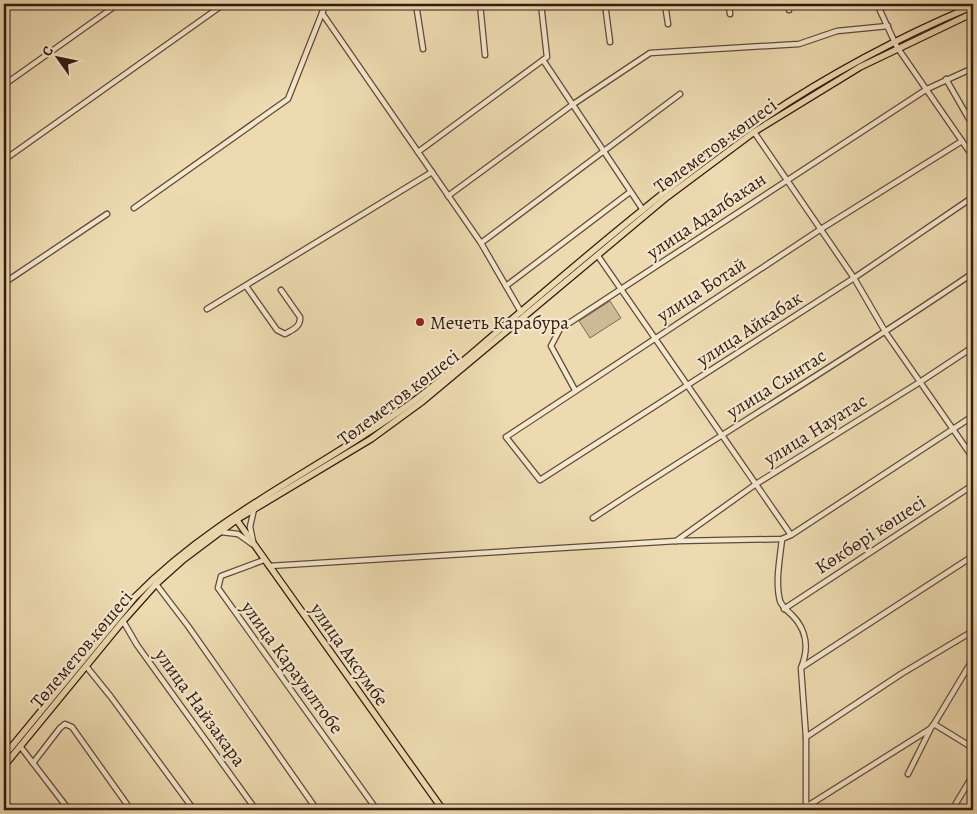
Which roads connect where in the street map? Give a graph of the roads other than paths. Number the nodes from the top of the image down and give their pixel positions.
1 (8, 4) edge
2 (118, 4) edge
3 (224, 4) edge
4 (326, 4) edge
5 (416, 4) edge
6 (480, 4) edge
7 (540, 4) edge
8 (605, 4) edge
9 (665, 4) edge
10 (729, 4) edge
11 (789, 4) edge
12 (877, 4) edge
13 (973, 6) edge
14 (4, 7) edge
15 (789, 10) dead end
16 (322, 13) junction
17 (973, 13) edge
18 (730, 14) dead end
19 (668, 24) dead end
20 (888, 26) junction
21 (610, 42) dead end
22 (896, 45) junction
23 (423, 49) dead end
24 (485, 55) dead end
25 (543, 60) junction
26 (973, 68) edge
27 (946, 79) junction
28 (4, 85) edge
29 (927, 89) junction
30 (680, 94) dead end
31 (572, 104) junction
32 (973, 126) edge
33 (754, 132) junction
34 (962, 141) junction
35 (418, 152) junction
36 (604, 152) junction
37 (973, 157) edge
38 (4, 160) edge
39 (432, 172) junction
40 (788, 179) junction
41 (630, 192) junction
42 (448, 196) junction
43 (973, 197) edge
44 (134, 208) dead end
45 (643, 210) junction
46 (107, 214) dead end
47 (625, 229) junction
48 (821, 229) junction
49 (481, 243) junction
50 (598, 256) junction
51 (973, 273) edge
52 (854, 278) junction
53 (4, 283) edge
54 (246, 286) junction
55 (506, 286) junction
56 (622, 289) junction
57 (281, 290) dead end
58 (207, 309) dead end
59 (521, 312) junction
60 (886, 333) junction
61 (654, 338) junction
62 (973, 347) edge
63 (920, 382) junction
64 (688, 385) junction
65 (575, 390) junction
66 (973, 416) edge
67 (955, 428) junction
68 (722, 433) junction
69 (973, 458) edge
70 (540, 480) joint
71 (756, 484) junction
72 (973, 485) edge
73 (254, 510) junction
74 (235, 517) junction
75 (593, 518) dead end
76 (220, 532) junction
77 (791, 536) junction
78 (782, 539) junction
79 (676, 541) junction
80 (254, 544) junction
81 (973, 556) edge
82 (264, 560) junction
83 (269, 566) junction
84 (156, 584) junction
85 (784, 609) junction
86 (123, 621) junction
87 (973, 631) edge
88 (973, 659) edge
89 (86, 666) junction
90 (801, 668) junction
91 (932, 726) junction
92 (806, 737) junction
93 (20, 746) junction
94 (973, 748) edge
95 (4, 756) edge
96 (33, 763) junction
97 (4, 766) edge
98 (908, 774) dead end
99 (973, 776) edge
100 (4, 800) edge
101 (806, 809) edge
102 (11, 810) edge
103 (69, 810) edge
104 (131, 810) edge
105 (194, 810) edge
106 (256, 810) edge
107 (317, 810) edge
108 (377, 810) edge
109 (443, 810) edge
110 (952, 810) edge

1 - 14 street
2 - 28 street
3 - 38 street
4 - 16 street
5 - 23 street
6 - 24 street
7 - 25 street
8 - 21 street
9 - 19 street
10 - 18 street
11 - 15 street
12 - 20 street
13 - 22 main road, Төлеметов көшесі
16 - 35 street
16 - 44 street
17 - 22 main road, Төлеметов көшесі
20 - 22 street
20 - 31 street
22 - 29 street
22 - 33 main road, Төлеметов көшесі
22 - 45 main road, Төлеметов көшесі
25 - 31 street
25 - 35 street
26 - 27 street, улица Адалбакан
27 - 29 street, улица Адалбакан
27 - 32 street
29 - 34 street
29 - 40 street, улица Адалбакан
30 - 36 street
31 - 36 street
31 - 42 street
33 - 40 street
33 - 47 main road, Төлеметов көшесі
34 - 37 street
34 - 48 street, улица Ботай
35 - 39 street
36 - 41 street
36 - 49 street
39 - 42 street
39 - 54 street
40 - 48 street
40 - 56 street, улица Адалбакан
41 - 45 street
41 - 55 street
42 - 49 street
43 - 52 street, улица Айкабак
45 - 47 main road, Төлеметов көшесі
46 - 53 street
47 - 50 main road, Төлеметов көшесі
47 - 59 main road, Төлеметов көшесі
48 - 52 street
48 - 61 street, улица Ботай
49 - 55 street
50 - 56 street
50 - 73 main road, Төлеметов көшесі
51 - 60 street, улица Сынтас
52 - 60 street
52 - 64 street, улица Айкабак
54 - 57 street
54 - 58 street
55 - 59 street
56 - 61 street
56 - 65 street, улица Адалбакан
59 - 74 main road, Төлеметов көшесі
60 - 63 street
60 - 68 street, улица Сынтас
61 - 64 street
61 - 65 street, улица Ботай
62 - 63 street, улица Науатас
63 - 67 street
63 - 71 street, улица Науатас
64 - 68 street
64 - 70 street, улица Айкабак
65 - 70 street, улица Ботай
66 - 67 street
67 - 69 street
67 - 77 street
68 - 71 street
68 - 75 street, улица Сынтас
71 - 77 street
71 - 79 street, улица Науатас
72 - 85 street, Көкбөрі көшесі
73 - 74 main road, Төлеметов көшесі
73 - 80 street
74 - 76 main road, Төлеметов көшесі
74 - 80 main road, улица Аксумбе
74 - 95 main road, Төлеметов көшесі
76 - 80 street
76 - 84 main road, Төлеметов көшесі
77 - 78 street
78 - 79 street
78 - 85 street
79 - 83 street
80 - 82 main road, улица Аксумбе
81 - 90 street
82 - 83 main road, улица Аксумбе
82 - 108 street, улица Карауылтобе
83 - 109 main road, улица Аксумбе
84 - 86 main road, Төлеметов көшесі
84 - 107 street
85 - 90 street
86 - 89 main road, Төлеметов көшесі
86 - 106 street, улица Найзакара
87 - 92 street
88 - 91 street
89 - 93 main road, Төлеметов көшесі
89 - 105 street
90 - 92 street
91 - 94 street
91 - 98 street
91 - 101 street
92 - 101 street
93 - 96 street
93 - 97 main road, Төлеметов көшесі
96 - 103 street
96 - 104 street
99 - 110 street
100 - 102 street

